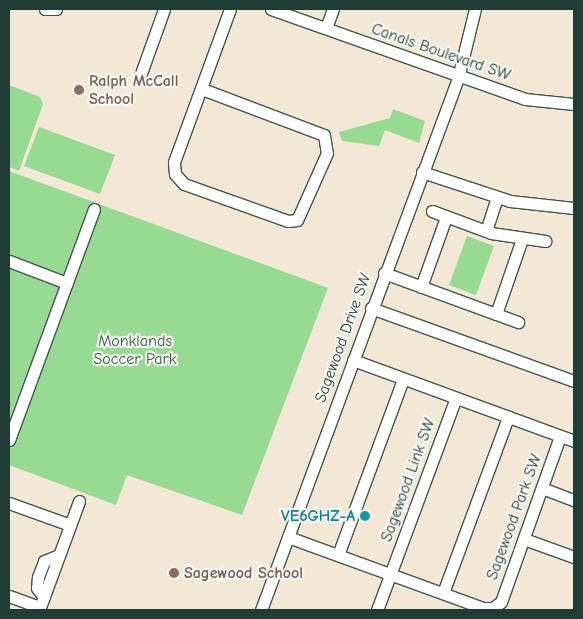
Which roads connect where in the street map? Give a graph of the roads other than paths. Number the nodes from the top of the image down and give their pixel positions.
1 (45, 9) edge
2 (56, 9) edge
3 (164, 9) edge
4 (230, 9) edge
5 (271, 9) edge
6 (333, 9) edge
7 (475, 9) edge
8 (326, 28) junction
9 (458, 78) junction
10 (138, 80) dead end
11 (202, 88) junction
12 (574, 104) edge
13 (422, 172) junction
14 (497, 197) junction
15 (574, 208) edge
16 (94, 209) dead end
17 (432, 211) dead end
18 (446, 217) junction
19 (486, 231) junction
20 (522, 239) junction
21 (545, 241) dead end
22 (9, 262) edge
23 (384, 273) junction
24 (67, 283) junction
25 (421, 287) junction
26 (371, 308) junction
27 (496, 314) junction
28 (518, 322) dead end
29 (353, 360) junction
30 (403, 378) junction
31 (574, 381) edge
32 (456, 398) junction
33 (508, 417) junction
34 (560, 436) junction
35 (9, 440) edge
36 (574, 441) edge
37 (542, 488) junction
38 (574, 500) edge
39 (78, 501) dead end
40 (9, 503) edge
41 (70, 525) junction
42 (288, 537) junction
43 (524, 539) junction
44 (338, 555) junction
45 (574, 557) edge
46 (391, 574) junction
47 (443, 594) junction
48 (9, 596) edge
49 (41, 605) edge
50 (260, 610) edge
51 (377, 610) edge

1 - 2 street
3 - 10 street
4 - 11 street
5 - 8 street, Canals Boulevard SW
6 - 8 street
7 - 9 street, Sagewood Drive SW
8 - 9 street, Canals Boulevard SW
9 - 12 street, Canals Boulevard SW
9 - 13 street, Sagewood Drive SW
11 - 11 street
13 - 14 street
13 - 23 street, Sagewood Drive SW
14 - 15 street
14 - 19 street
16 - 24 street
17 - 18 street
18 - 19 street
18 - 25 street
19 - 20 street
20 - 21 street
20 - 27 street
22 - 24 street
23 - 25 street
23 - 26 street, Sagewood Drive SW
24 - 35 street
25 - 27 street
26 - 29 street, Sagewood Drive SW
26 - 31 street
27 - 28 street
29 - 30 street
29 - 42 street, Sagewood Drive SW
30 - 32 street
30 - 44 street
32 - 33 street
32 - 46 street, Sagewood Link SW
33 - 34 street
33 - 47 street
34 - 36 street
34 - 37 street, Sagewood Park SW
37 - 38 street
37 - 43 street, Sagewood Park SW
39 - 41 street
40 - 41 street
41 - 49 street
42 - 44 street, Sagewood Park SW
42 - 50 street, Sagewood Drive SW
43 - 45 street
43 - 47 street, Sagewood Park SW
44 - 46 street, Sagewood Park SW
46 - 47 street, Sagewood Park SW
46 - 51 street, Sagewood Link SW
48 - 49 street

